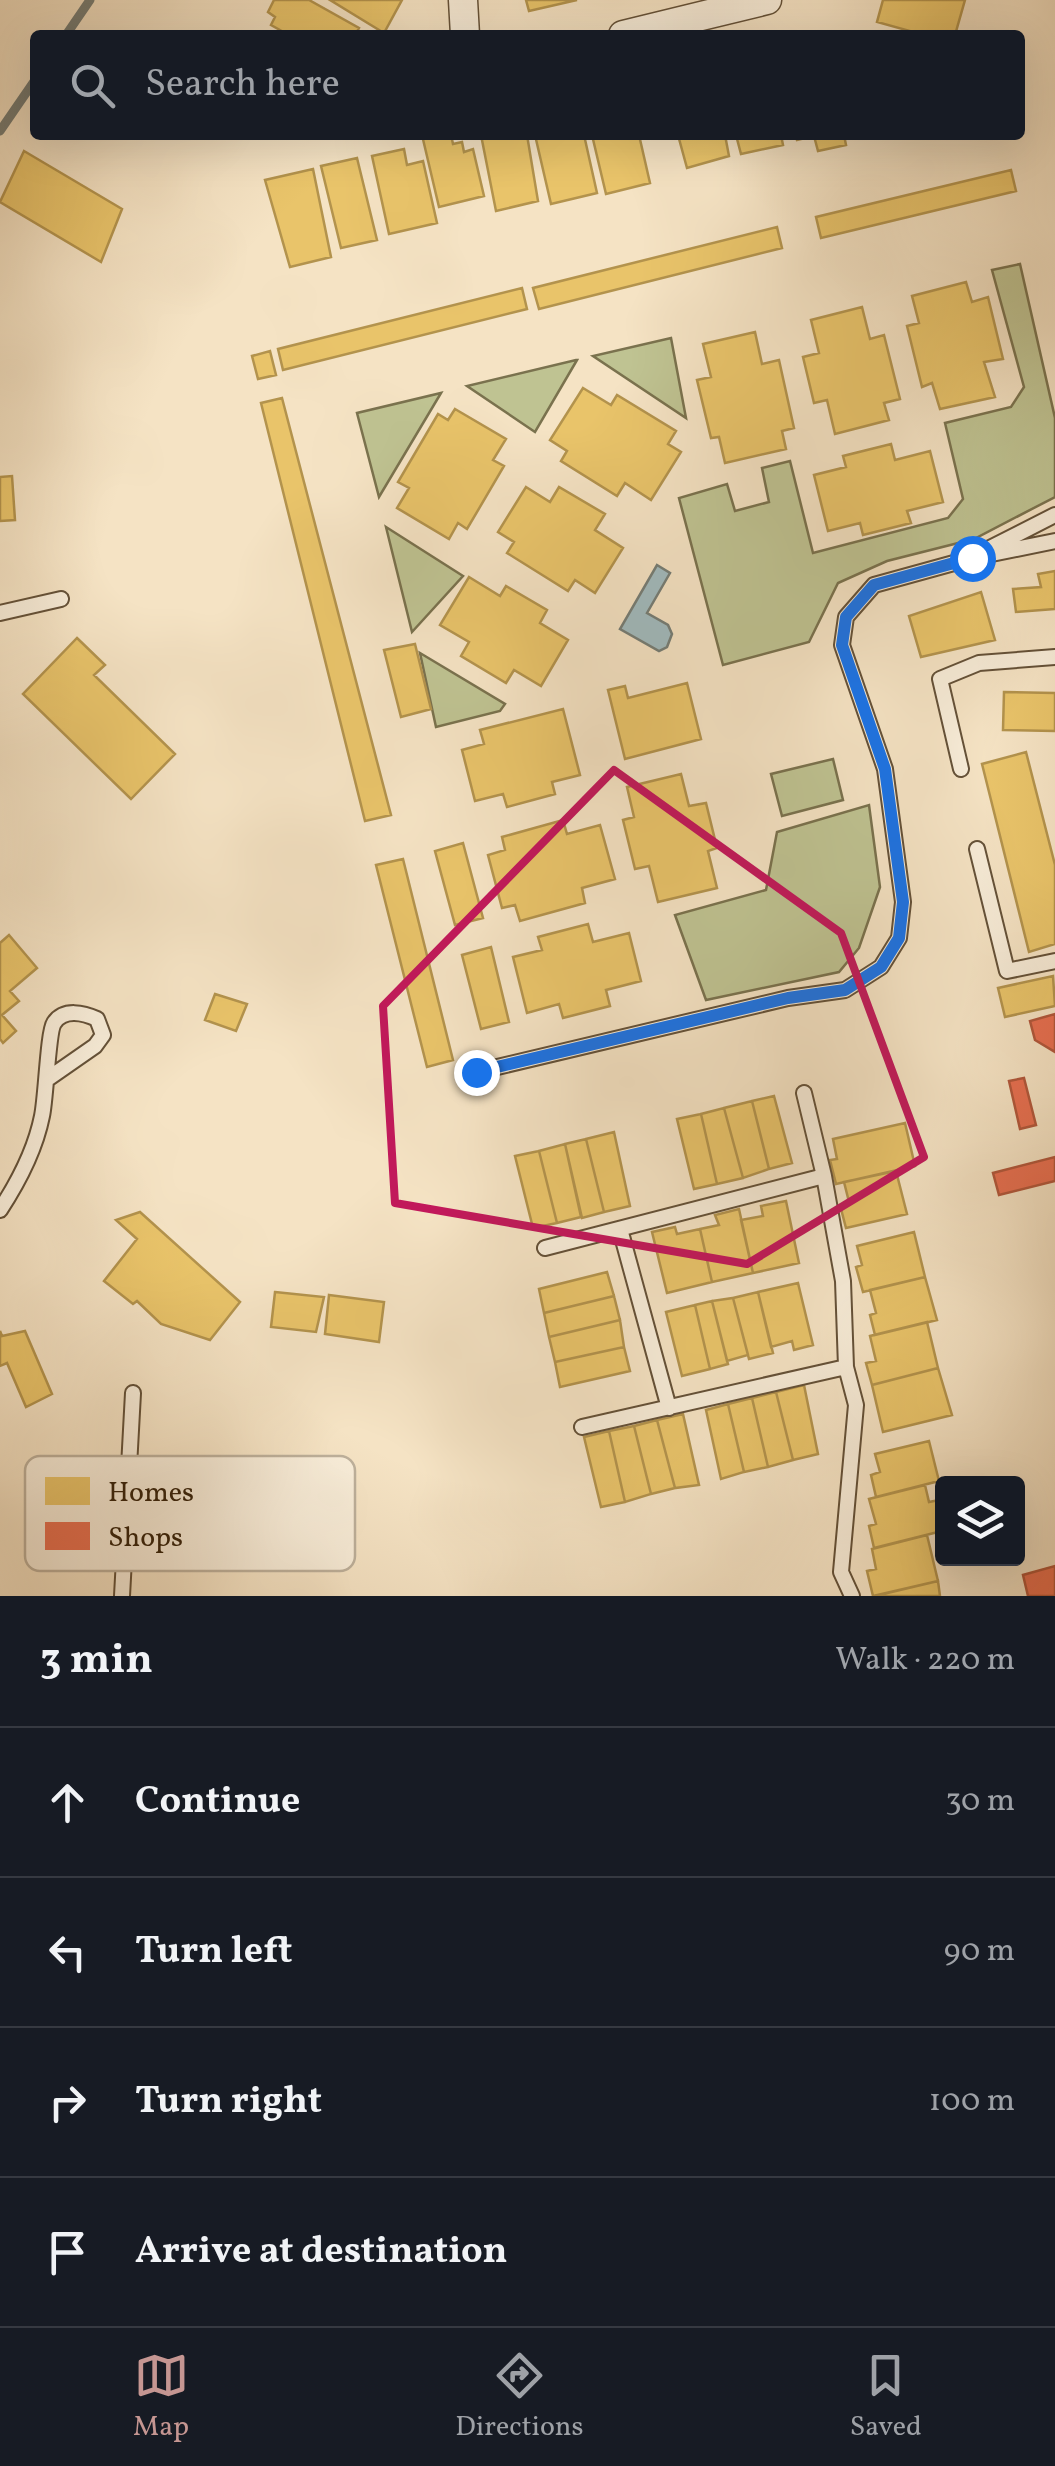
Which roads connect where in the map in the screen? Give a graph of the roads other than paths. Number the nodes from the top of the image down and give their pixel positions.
1 (463, 0) edge
2 (767, 0) edge
3 (465, 30) edge
4 (644, 30) edge
5 (1055, 515) edge
6 (1055, 541) edge
7 (972, 558) junction
8 (61, 598) dead end
9 (0, 612) edge
10 (1055, 657) edge
11 (962, 769) dead end
12 (977, 849) dead end
13 (1055, 961) edge
14 (476, 1072) dead end
15 (48, 1078) junction
16 (804, 1093) dead end
17 (824, 1176) junction
18 (0, 1210) edge
19 (620, 1229) junction
20 (545, 1248) dead end
21 (846, 1367) junction
22 (133, 1393) dead end
23 (669, 1408) junction
24 (582, 1427) dead end
25 (130, 1456) edge
26 (123, 1571) edge
27 (122, 1596) edge
28 (852, 1596) edge

1 - 3 street
2 - 4 street
5 - 7 lane
6 - 7 lane
7 - 14 lane
8 - 9 lane
10 - 11 lane
12 - 13 lane
15 - 15 lane
15 - 18 lane
16 - 17 lane
17 - 19 lane
17 - 21 lane
19 - 20 lane
19 - 23 lane
21 - 23 lane
21 - 28 lane
22 - 25 lane
23 - 24 lane
26 - 27 lane

